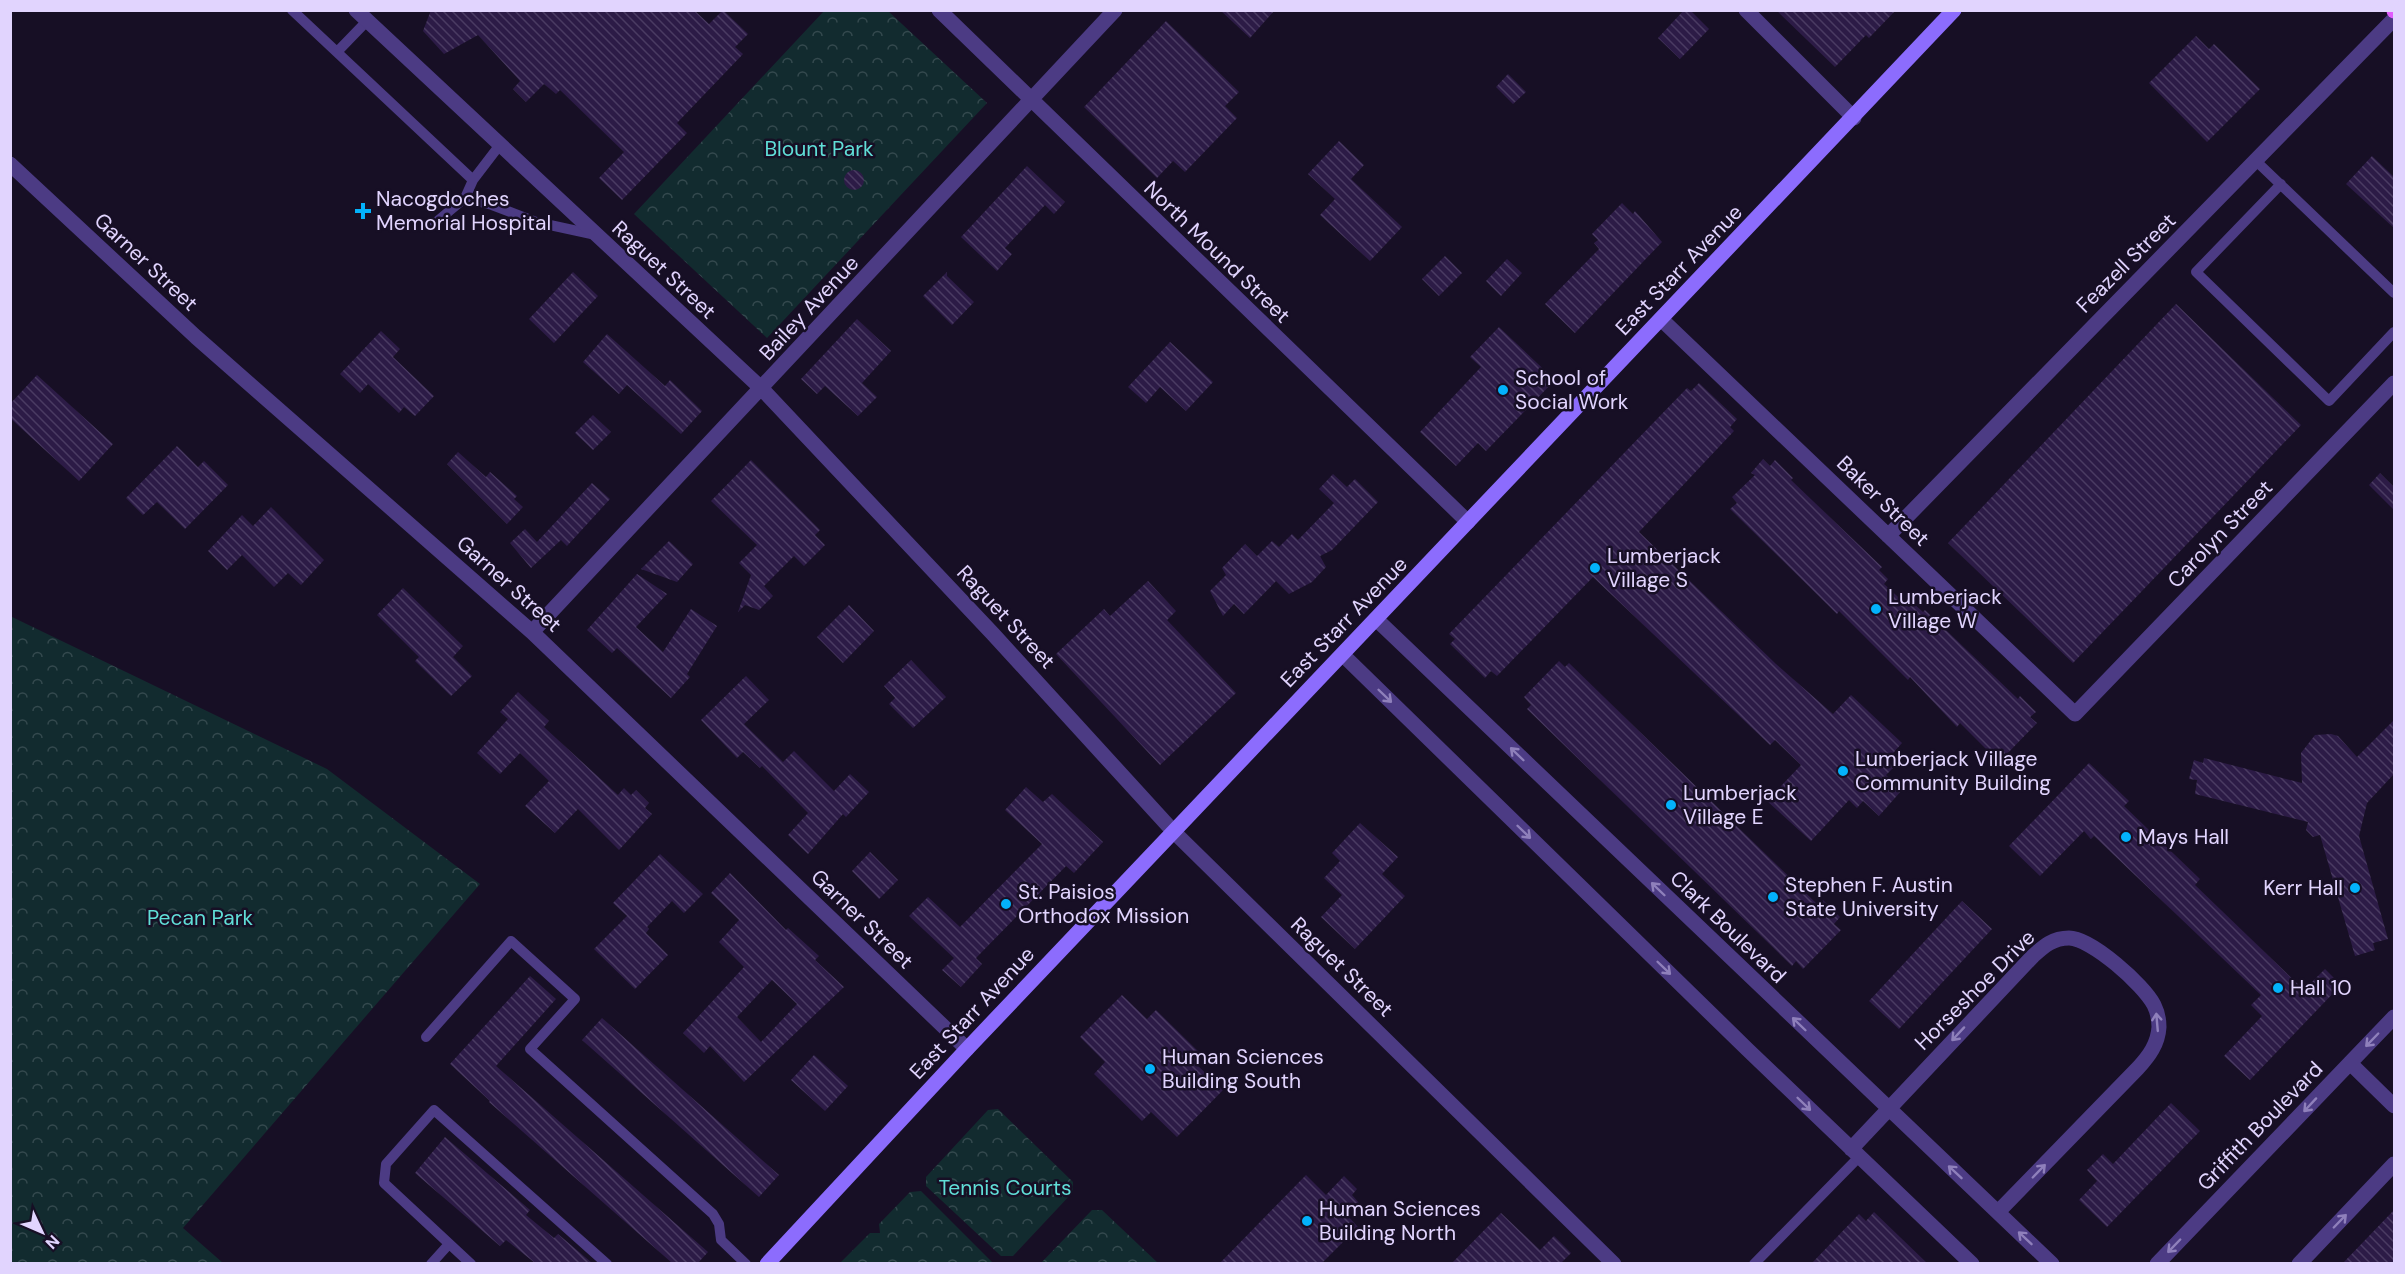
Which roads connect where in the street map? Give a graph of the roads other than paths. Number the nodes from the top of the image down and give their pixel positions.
1 (292, 10) edge
2 (939, 10) edge
3 (1115, 10) edge
4 (1746, 10) edge
5 (1954, 10) edge
6 (361, 16) edge
7 (2394, 19) edge
8 (337, 52) junction
9 (1030, 101) junction
10 (1854, 118) junction
11 (499, 146) junction
12 (2256, 161) junction
13 (10, 164) edge
14 (473, 180) junction
15 (2281, 184) junction
16 (465, 198) junction
17 (435, 223) dead end
18 (596, 235) junction
19 (2394, 293) edge
20 (1661, 319) junction
21 (2394, 332) edge
22 (2394, 383) edge
23 (762, 389) junction
24 (1468, 522) junction
25 (1888, 536) junction
26 (1376, 620) junction
27 (532, 632) junction
28 (1343, 655) junction
29 (2075, 714) joint
30 (1173, 831) junction
31 (2394, 1017) edge
32 (426, 1037) dead end
33 (967, 1048) junction
34 (2350, 1063) junction
35 (2394, 1106) edge
36 (1888, 1109) junction
37 (1855, 1153) junction
38 (2394, 1164) edge
39 (1998, 1212) junction
40 (449, 1244) junction
41 (431, 1263) edge
42 (471, 1263) edge
43 (607, 1263) edge
44 (746, 1263) edge
45 (767, 1263) edge
46 (1614, 1263) edge
47 (1754, 1263) edge
48 (1972, 1263) edge
49 (2052, 1263) edge
50 (2157, 1263) edge
51 (2299, 1263) edge

1 - 8 lane
2 - 9 street, North Mound Street
3 - 9 street, Bailey Avenue
4 - 10 street
5 - 10 main road, East Starr Avenue
6 - 8 lane
6 - 11 street, Raguet Street
7 - 12 street, Feazell Street
8 - 14 lane
9 - 23 street, Bailey Avenue
9 - 24 street, North Mound Street
10 - 20 main road, East Starr Avenue
11 - 14 lane
11 - 18 street, Raguet Street
12 - 15 lane
12 - 25 street, Feazell Street
13 - 27 street, Garner Street
14 - 16 lane
15 - 19 lane
15 - 21 lane
16 - 17 lane
16 - 18 lane
18 - 23 street, Raguet Street
20 - 24 main road, East Starr Avenue
20 - 25 street, Baker Street
22 - 29 street, Carolyn Street
23 - 27 street, Bailey Avenue
23 - 30 street, Raguet Street
24 - 26 main road, East Starr Avenue
25 - 29 street, Baker Street
26 - 28 main road, East Starr Avenue
36 -> 26 street, Clark Boulevard
27 - 33 street, Garner Street
28 - 30 main road, East Starr Avenue
28 -> 37 street
30 - 33 main road, East Starr Avenue
30 - 46 street, Raguet Street
31 -> 34 street, Griffith Boulevard
32 - 44 lane
33 - 45 main road, East Starr Avenue
34 - 35 street
34 -> 50 street, Griffith Boulevard
36 - 37 street, Horseshoe Drive
39 -> 36 street, Clark Boulevard
39 -> 36 street, Horseshoe Drive
37 - 47 lane
37 - 48 street
51 -> 38 street
49 -> 39 street, Clark Boulevard
40 - 41 lane
40 - 42 lane
40 - 43 lane

